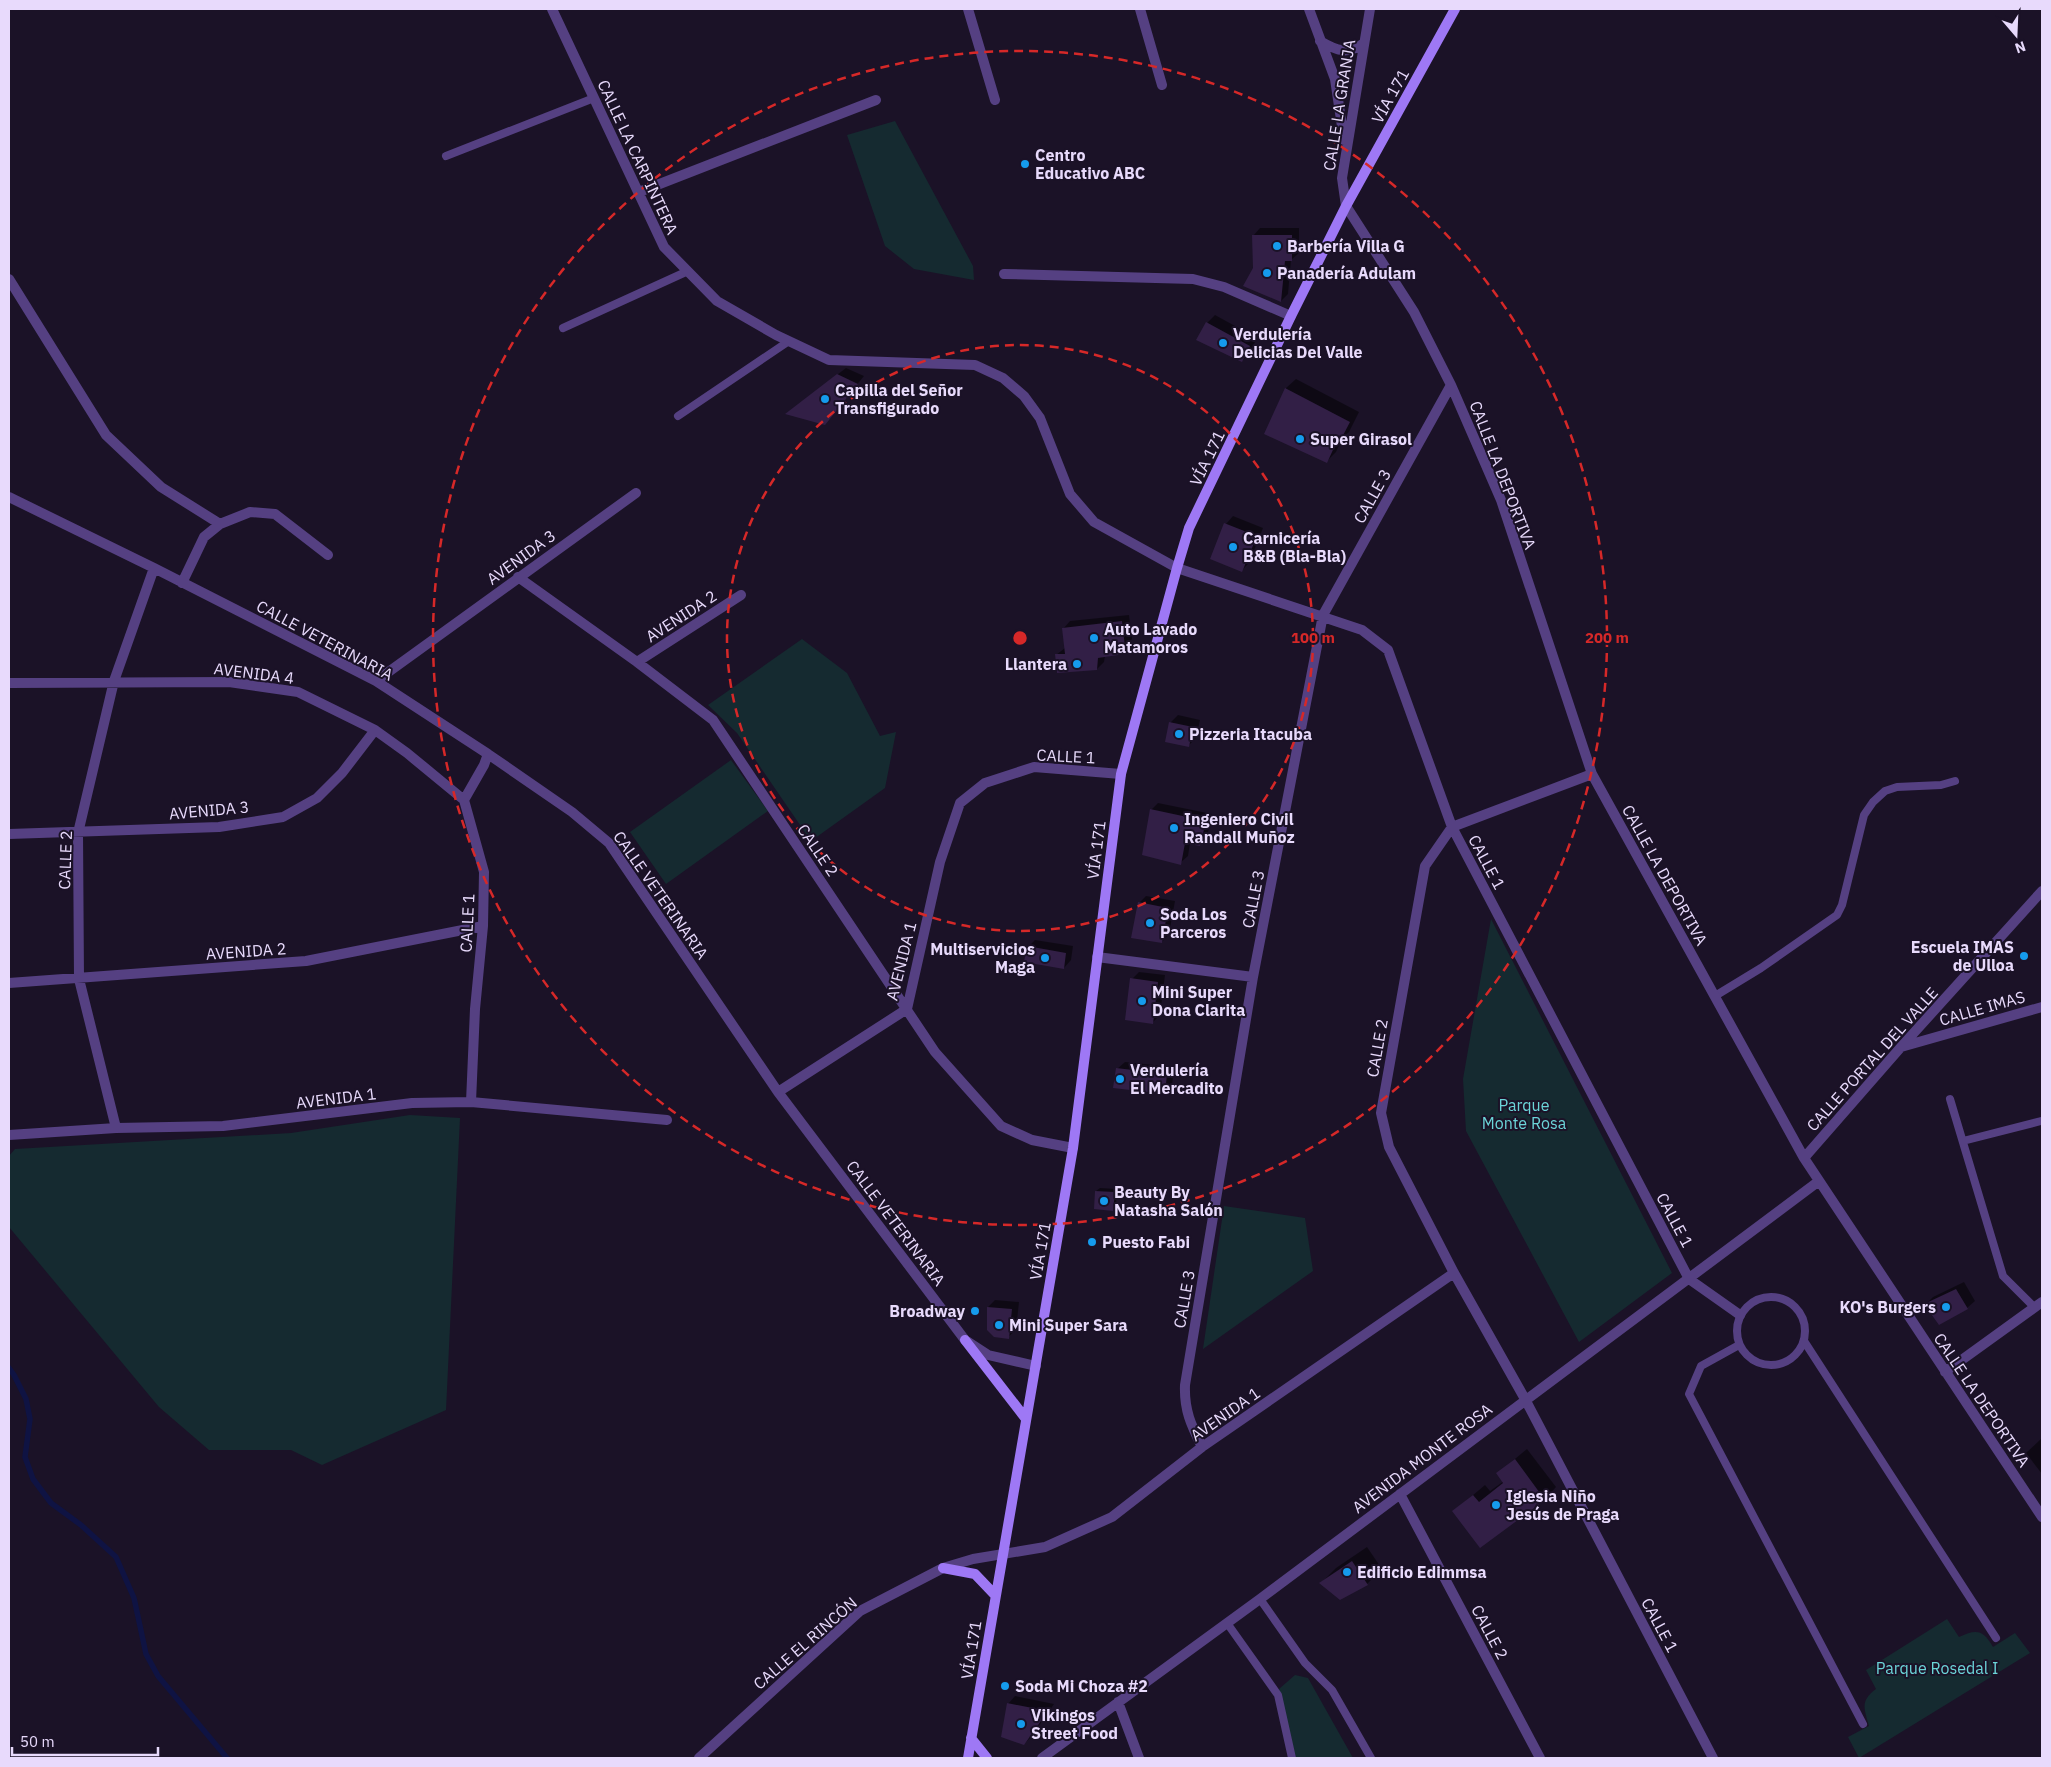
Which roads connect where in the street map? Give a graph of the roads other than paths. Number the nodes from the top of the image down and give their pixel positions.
1 (968, 9) edge
2 (1140, 9) edge
3 (1309, 9) edge
4 (1370, 9) edge
5 (1455, 9) edge
6 (551, 11) edge
7 (1320, 41) junction
8 (1364, 43) junction
9 (1162, 85) dead end
10 (594, 98) junction
11 (876, 100) dead end
12 (995, 100) dead end
13 (1346, 151) junction
14 (446, 156) dead end
15 (639, 192) junction
16 (1346, 206) junction
17 (688, 271) junction
18 (1004, 274) dead end
19 (9, 279) edge
20 (1291, 316) junction
21 (563, 328) dead end
22 (789, 341) junction
23 (1452, 385) junction
24 (678, 416) dead end
25 (636, 493) dead end
26 (9, 498) edge
27 (220, 524) junction
28 (328, 555) dead end
29 (154, 568) junction
30 (1177, 568) junction
31 (518, 577) junction
32 (182, 583) junction
33 (741, 595) dead end
34 (1322, 615) junction
35 (637, 662) junction
36 (114, 682) junction
37 (376, 682) junction
38 (9, 683) edge
39 (375, 730) junction
40 (488, 754) junction
41 (1121, 774) junction
42 (1592, 774) junction
43 (1955, 781) dead end
44 (464, 800) junction
45 (960, 804) joint
46 (1452, 827) junction
47 (78, 833) junction
48 (9, 834) edge
49 (2042, 891) edge
50 (483, 926) junction
51 (1097, 957) junction
52 (1254, 977) junction
53 (79, 979) junction
54 (9, 983) edge
55 (1715, 996) junction
56 (2042, 1007) edge
57 (907, 1009) junction
58 (1901, 1047) junction
59 (778, 1092) junction
60 (1950, 1098) dead end
61 (471, 1102) junction
62 (667, 1120) dead end
63 (2042, 1122) edge
64 (116, 1128) junction
65 (9, 1135) edge
66 (1963, 1141) junction
67 (1072, 1148) junction
68 (1804, 1158) junction
69 (1819, 1180) junction
70 (1454, 1273) junction
71 (1689, 1279) junction
72 (2039, 1305) edge
73 (1740, 1315) junction
74 (965, 1340) junction
75 (1804, 1341) junction
76 (1739, 1345) junction
77 (1036, 1366) junction
78 (1946, 1372) junction
79 (1524, 1399) junction
80 (1026, 1419) junction
81 (1202, 1447) junction
82 (1400, 1494) junction
83 (2042, 1517) edge
84 (1002, 1553) junction
85 (943, 1568) junction
86 (995, 1595) junction
87 (1260, 1599) junction
88 (1227, 1623) junction
89 (1996, 1638) dead end
90 (1118, 1702) junction
91 (1863, 1724) dead end
92 (971, 1738) junction
93 (699, 1758) edge
94 (968, 1758) edge
95 (987, 1758) edge
96 (1042, 1758) edge
97 (1139, 1758) edge
98 (1292, 1758) edge
99 (1371, 1758) edge
100 (1540, 1758) edge
101 (1713, 1758) edge

1 - 12 street
2 - 9 street
3 - 7 street
4 - 8 street, CALLE LA GRANJA
5 - 16 main road, VÍA 171
6 - 10 street, CALLE LA CARPINTERA
7 - 8 street
7 - 13 street
8 - 13 street, CALLE LA GRANJA
10 - 14 lane
10 - 15 street, CALLE LA CARPINTERA
11 - 15 street
13 - 16 street, CALLE LA GRANJA
15 - 17 street, CALLE LA CARPINTERA
16 - 20 main road, VÍA 171
16 - 23 street, CALLE LA DEPORTIVA
17 - 21 lane
17 - 22 street, CALLE LA CARPINTERA
18 - 20 street
19 - 27 street
20 - 30 main road, VÍA 171
22 - 24 lane
22 - 30 street, CALLE LA CARPINTERA
23 - 34 street, CALLE 3
23 - 42 street, CALLE LA DEPORTIVA
25 - 31 street, AVENIDA 3
26 - 29 street, CALLE VETERINARIA
27 - 28 street
27 - 32 street
29 - 32 street, CALLE VETERINARIA
29 - 36 street, CALLE 2
30 - 34 street, CALLE 1
30 - 41 main road, VÍA 171
31 - 35 street, CALLE 2
31 - 37 street, AVENIDA 3
32 - 37 street, CALLE VETERINARIA
33 - 35 street, AVENIDA 2
34 - 46 street, CALLE 1
34 - 52 street, CALLE 3
35 - 57 street, CALLE 2
36 - 38 street, AVENIDA 4
36 - 39 street, AVENIDA 4
36 - 47 street, CALLE 2
37 - 40 street, CALLE VETERINARIA
39 - 44 street, AVENIDA 4
39 - 47 street, AVENIDA 3
40 - 44 street
40 - 59 street, CALLE VETERINARIA
41 - 45 street, CALLE 1
41 - 51 main road, VÍA 171
42 - 46 street
42 - 55 street, CALLE LA DEPORTIVA
43 - 55 lane
44 - 50 street, CALLE 1
45 - 57 street, AVENIDA 1
46 - 70 street, CALLE 2
46 - 71 street, CALLE 1
47 - 48 street, AVENIDA 3
47 - 53 street, CALLE 2
49 - 58 street, CALLE PORTAL DEL VALLE
50 - 53 street, AVENIDA 2
50 - 61 street, CALLE 1
51 - 52 street
51 - 67 main road, VÍA 171
52 - 81 street, CALLE 3
53 - 54 street, AVENIDA 2
53 - 64 street, CALLE 2
55 - 68 street, CALLE LA DEPORTIVA
56 - 58 street, CALLE IMAS
57 - 59 street, AVENIDA 1
57 - 67 street, CALLE 2
58 - 68 street, CALLE PORTAL DEL VALLE
59 - 74 street, CALLE VETERINARIA
60 - 66 lane
61 - 62 street, AVENIDA 1
61 - 64 street, AVENIDA 1
63 - 66 lane
64 - 65 street, AVENIDA 1
66 - 72 lane
67 - 77 main road, VÍA 171
68 - 69 street, CALLE LA DEPORTIVA
69 - 71 street, AVENIDA MONTE ROSA
69 - 78 street, CALLE LA DEPORTIVA
70 - 79 street, CALLE 2
70 - 81 street, AVENIDA 1
71 - 73 street
71 - 79 street, AVENIDA MONTE ROSA
72 - 78 street
73 - 75 lane
73 - 76 lane
74 - 77 street, CALLE VETERINARIA
74 - 80 main road
75 - 76 lane
75 - 89 lane
76 - 91 lane
77 - 80 main road, VÍA 171
78 - 83 street, CALLE LA DEPORTIVA
79 - 82 street, AVENIDA MONTE ROSA
79 - 101 street, CALLE 1
80 - 84 main road, VÍA 171
81 - 84 street, AVENIDA 1
82 - 87 street, AVENIDA MONTE ROSA
82 - 100 street, CALLE 2
84 - 85 street, CALLE EL RINCÓN
84 - 86 main road, VÍA 171
85 - 86 main road
85 - 93 street, CALLE EL RINCÓN
86 - 92 main road, VÍA 171
87 - 88 street, AVENIDA MONTE ROSA
87 - 99 lane
88 - 90 street, AVENIDA MONTE ROSA
88 - 98 lane
90 - 96 street, AVENIDA MONTE ROSA
90 - 97 street
92 - 94 main road, VÍA 171
92 - 95 main road

